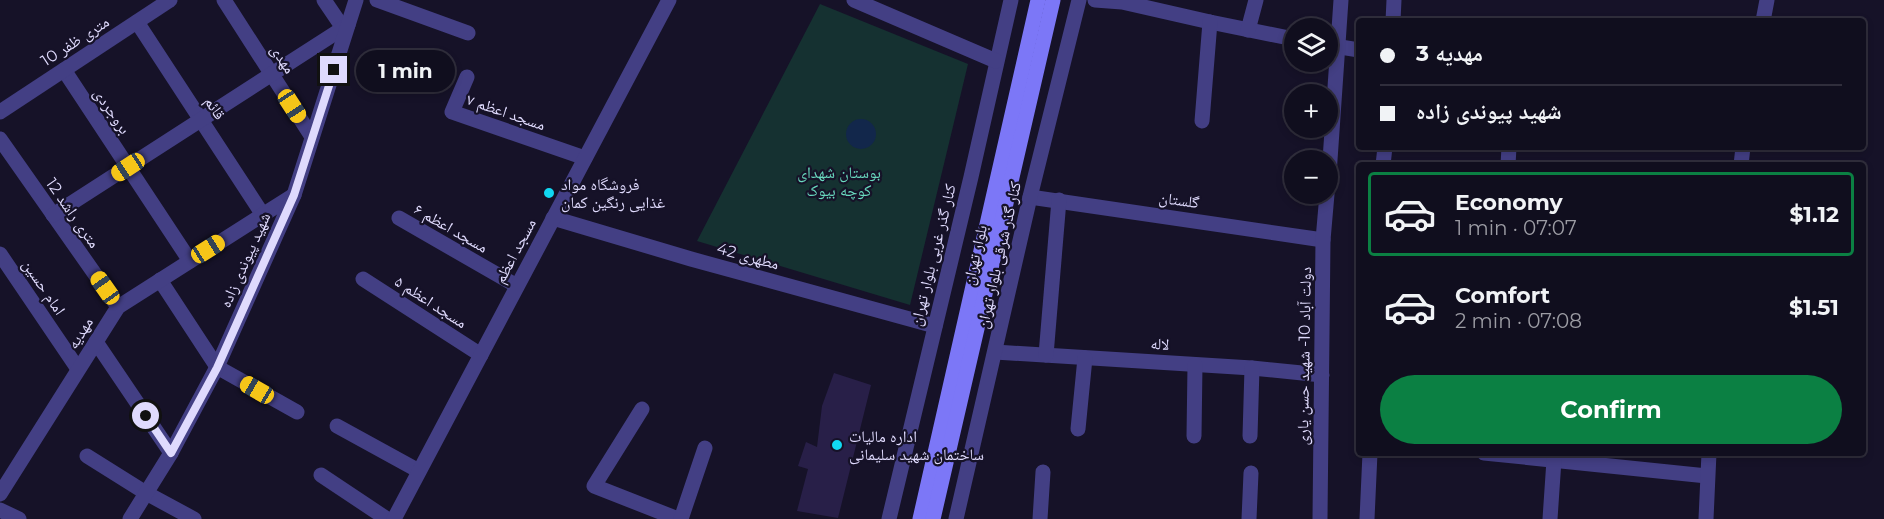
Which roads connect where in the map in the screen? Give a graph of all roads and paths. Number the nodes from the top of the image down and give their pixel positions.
1 (170, 0) edge
2 (224, 0) edge
3 (324, 0) edge
4 (356, 0) edge
5 (377, 0) edge
6 (669, 0) edge
7 (854, 0) edge
8 (1011, 0) edge
9 (1038, 0) edge
10 (1053, 0) edge
11 (1079, 0) edge
12 (1095, 0) edge
13 (1256, 0) edge
14 (1341, 0) edge
15 (1394, 0) edge
16 (1767, 0) edge
17 (1338, 18) edge
18 (1394, 18) edge
19 (1764, 18) edge
20 (138, 22) junction
21 (1210, 22) junction
22 (345, 27) junction
23 (1248, 30) junction
24 (468, 33) dead end
25 (1284, 37) edge
26 (1338, 47) edge
27 (1356, 50) edge
28 (996, 62) junction
29 (63, 70) junction
30 (1332, 72) edge
31 (271, 75) junction
32 (467, 77) dead end
33 (0, 112) edge
34 (201, 120) junction
35 (1202, 121) dead end
36 (312, 137) junction
37 (0, 139) edge
38 (1329, 150) edge
39 (585, 158) junction
40 (128, 167) junction
41 (294, 195) junction
42 (1030, 197) junction
43 (1059, 200) junction
44 (1326, 204) edge
45 (262, 214) junction
46 (53, 215) junction
47 (399, 218) dead end
48 (553, 218) junction
49 (1323, 240) junction
50 (0, 254) edge
51 (190, 261) junction
52 (160, 279) junction
53 (363, 279) dead end
54 (517, 286) junction
55 (118, 307) junction
56 (934, 326) junction
57 (96, 342) junction
58 (995, 352) junction
59 (481, 355) junction
60 (1047, 355) junction
61 (1085, 358) junction
62 (1195, 365) junction
63 (217, 368) junction
64 (1252, 368) junction
65 (78, 369) junction
66 (1322, 375) junction
67 (642, 409) dead end
68 (297, 412) dead end
69 (337, 426) dead end
70 (1078, 429) dead end
71 (1194, 436) dead end
72 (1250, 436) dead end
73 (705, 448) dead end
74 (171, 453) junction
75 (87, 456) dead end
76 (1371, 456) edge
77 (1514, 456) edge
78 (1709, 456) edge
79 (1554, 460) junction
80 (0, 465) edge
81 (419, 471) junction
82 (1043, 472) dead end
83 (1251, 473) dead end
84 (321, 475) dead end
85 (1707, 476) junction
86 (9, 480) junction
87 (0, 494) edge
88 (146, 494) junction
89 (0, 510) edge
90 (19, 519) edge
91 (130, 519) edge
92 (194, 519) edge
93 (387, 519) edge
94 (394, 519) edge
95 (679, 519) edge
96 (889, 519) edge
97 (920, 519) edge
98 (933, 519) edge
99 (956, 519) edge
100 (1040, 519) edge
101 (1249, 519) edge
102 (1320, 519) edge
103 (1367, 519) edge
104 (1550, 519) edge
105 (1706, 519) edge

1 - 20 street, 10 متری ظفر
2 - 31 street, مهدی
3 - 22 street
4 - 22 street, شهید پیوندی زاده
5 - 24 street
6 - 39 street, مسجد اعظم
7 - 28 street
8 - 28 street, کنار گذر غربی بلوار تهران
9 - 97 main road, بلوار تهران
10 - 98 main road, بلوار تهران
11 - 42 street, کنار گذر شرقی بلوار تهران
12 - 21 street
13 - 23 street
14 - 17 street
15 - 18 street
16 - 19 street
20 - 29 street, 10 متری ظفر
20 - 34 street, قائم
21 - 23 street
21 - 35 street
22 - 31 street
22 - 36 street, شهید پیوندی زاده
23 - 25 street
26 - 27 street
28 - 56 street, کنار گذر غربی بلوار تهران
29 - 33 street, 10 متری ظفر
29 - 40 street, بروجردی
30 - 38 street
31 - 34 street
31 - 36 street, مهدی
32 - 39 street, مسجد اعظم ۷
34 - 40 street
34 - 45 street, قائم
36 - 41 street, شهید پیوندی زاده
37 - 46 street, 12 متری راشد
39 - 48 street, مسجد اعظم
40 - 46 street
40 - 51 street, بروجردی
41 - 45 street, مهدیه
41 - 63 street, شهید پیوندی زاده
42 - 43 street, گلستان
42 - 58 street, کنار گذر شرقی بلوار تهران
43 - 49 street, گلستان
43 - 60 street
44 - 49 street, دولت آباد 10- شهید حسن یاری
45 - 51 street, مهدیه
46 - 55 street, 12 متری راشد
47 - 54 street, مسجد اعظم ۶
48 - 54 street, مسجد اعظم
48 - 56 street, مطهری 42
49 - 66 street, دولت آباد 10- شهید حسن یاری
50 - 65 street, امام حسین
51 - 52 street, مهدیه
52 - 55 street, مهدیه
52 - 63 street
53 - 59 street, مسجد اعظم ۵
54 - 59 street, مسجد اعظم
55 - 57 street, مهدیه
56 - 96 street, کنار گذر غربی بلوار تهران
57 - 65 street, مهدیه
57 - 74 street
58 - 60 street, لاله
58 - 99 street, کنار گذر شرقی بلوار تهران
59 - 81 street, مسجد اعظم
60 - 61 street, لاله
61 - 62 street, لاله
61 - 70 street
62 - 64 street, لاله
62 - 71 street
63 - 68 street
63 - 74 street, شهید پیوندی زاده
64 - 66 street, لاله
64 - 72 street
65 - 86 street, مهدیه
66 - 102 street, دولت آباد 10- شهید حسن یاری
67 - 95 street
69 - 81 street
73 - 95 street
74 - 88 street, شهید پیوندی زاده
75 - 88 street
76 - 103 street
77 - 79 street
78 - 85 street
79 - 85 street
79 - 104 street
80 - 86 street
81 - 94 street, مسجد اعظم
82 - 100 street
83 - 101 street
84 - 93 street
85 - 105 street
86 - 87 street, مهدیه
88 - 91 street, شهید پیوندی زاده
88 - 92 street
89 - 90 street

